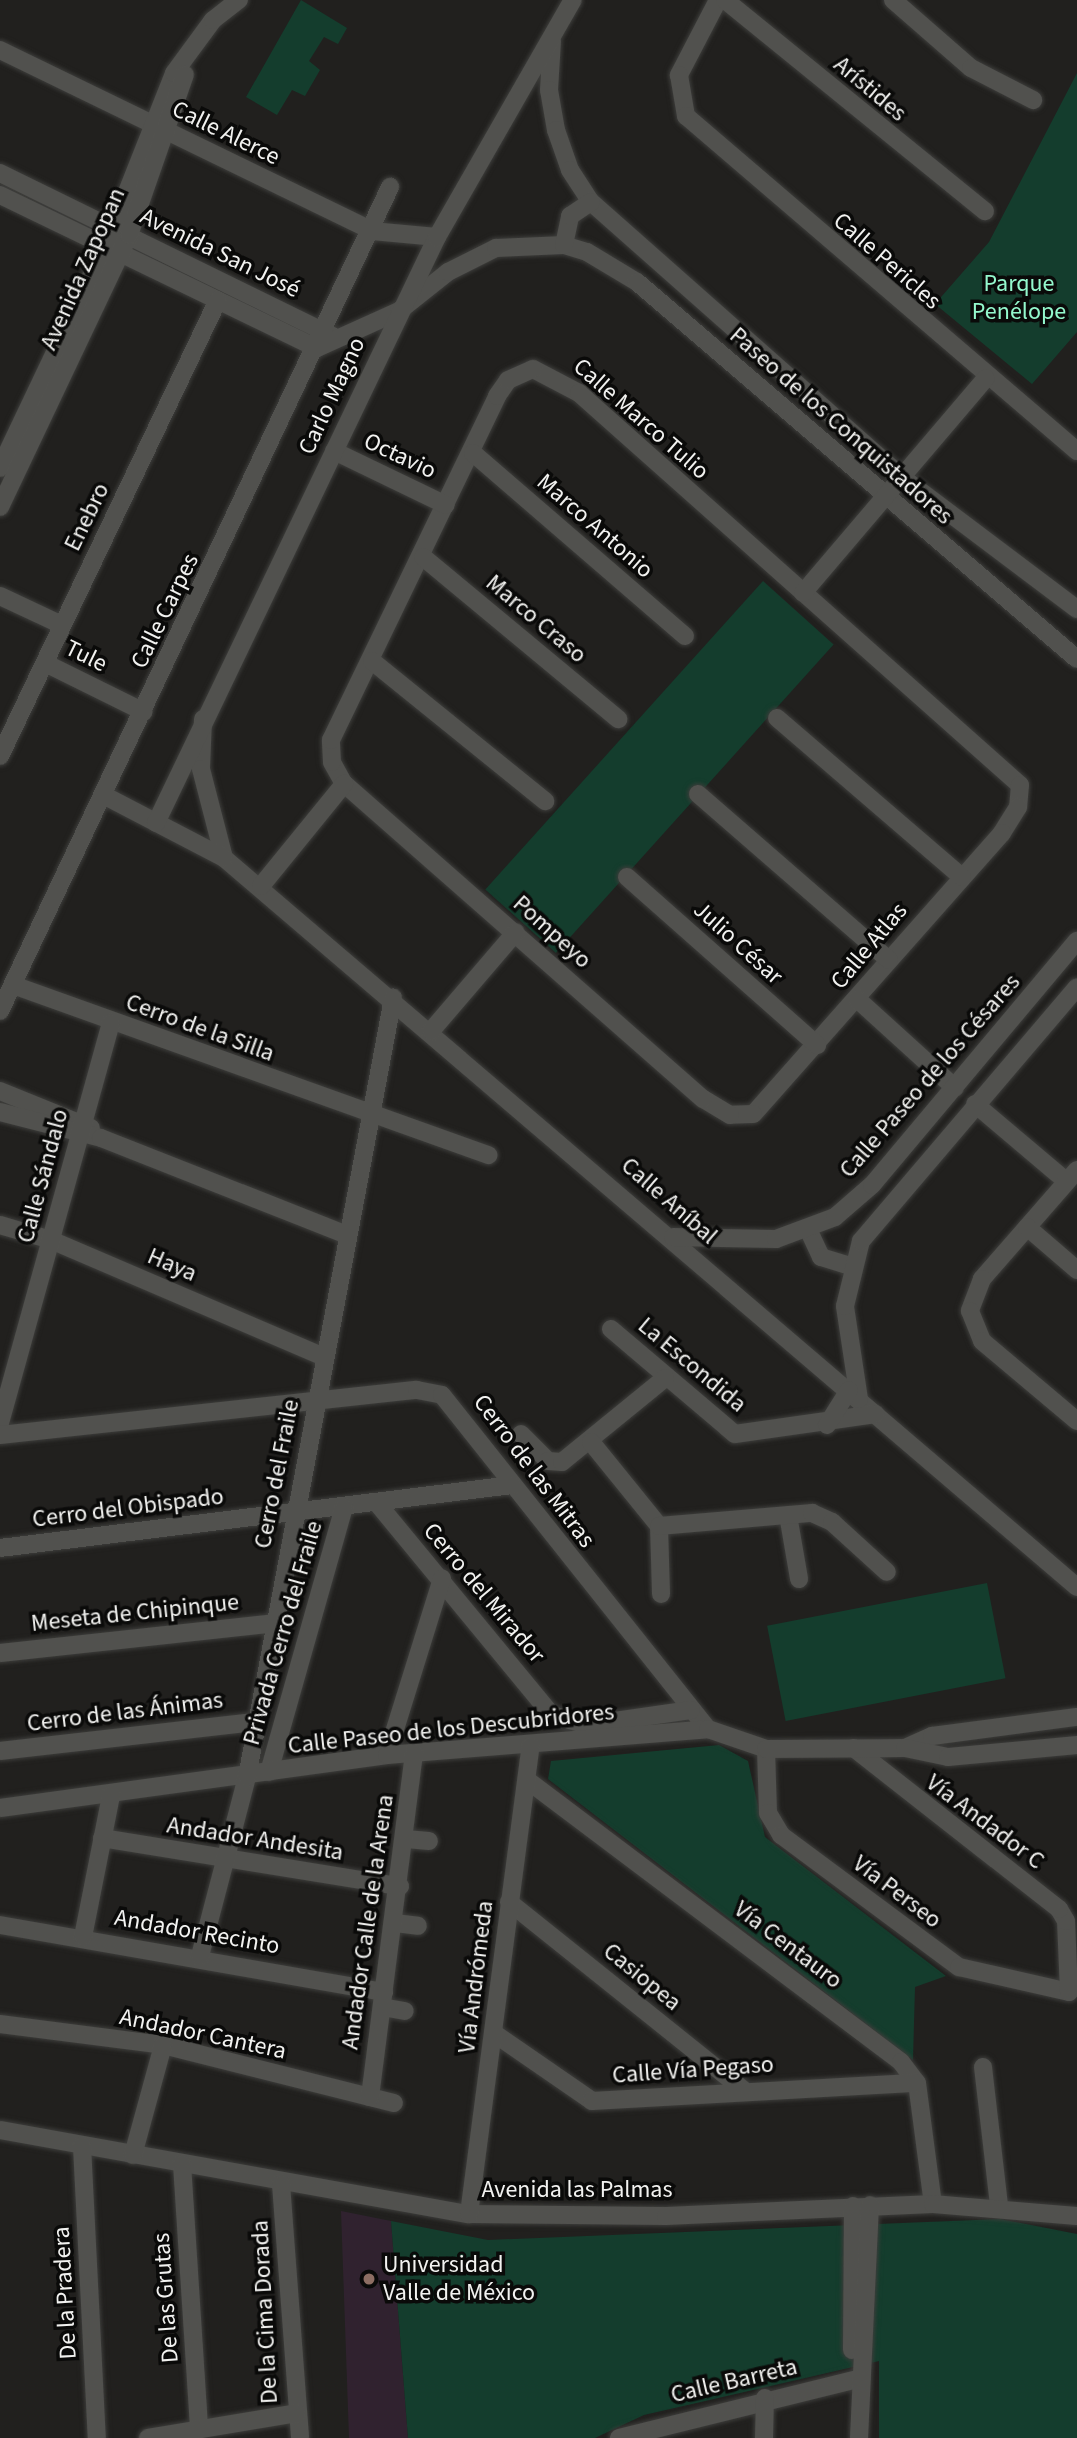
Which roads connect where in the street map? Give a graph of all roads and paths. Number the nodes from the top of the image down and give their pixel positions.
1 (573, 0) edge
2 (718, 0) edge
3 (726, 0) edge
4 (893, 0) edge
5 (233, 1) edge
6 (552, 38) junction
7 (0, 50) edge
8 (1033, 100) dead end
9 (159, 127) junction
10 (0, 173) edge
11 (390, 187) dead end
12 (2, 201) edge
13 (591, 202) junction
14 (985, 211) dead end
15 (372, 231) junction
16 (121, 232) junction
17 (437, 237) junction
18 (564, 245) junction
19 (114, 249) junction
20 (218, 300) junction
21 (399, 311) junction
22 (321, 340) junction
23 (986, 379) junction
24 (334, 451) junction
25 (1077, 451) edge
26 (472, 453) junction
27 (0, 468) edge
28 (903, 478) junction
29 (885, 499) junction
30 (446, 505) junction
31 (0, 507) edge
32 (423, 557) junction
33 (803, 593) junction
34 (0, 596) edge
35 (1077, 609) edge
36 (62, 625) junction
37 (685, 636) dead end
38 (1077, 659) edge
39 (372, 661) junction
40 (45, 663) junction
41 (144, 712) junction
42 (777, 718) dead end
43 (203, 719) junction
44 (618, 719) dead end
45 (0, 756) edge
46 (340, 778) junction
47 (698, 794) dead end
48 (1022, 795) joint
49 (105, 796) junction
50 (545, 800) dead end
51 (156, 823) junction
52 (224, 858) junction
53 (627, 877) dead end
54 (961, 877) junction
55 (261, 886) junction
56 (516, 932) junction
57 (1077, 941) edge
58 (889, 960) junction
59 (13, 985) junction
60 (1077, 987) edge
61 (393, 998) junction
62 (857, 999) junction
63 (0, 1011) edge
64 (111, 1023) junction
65 (431, 1031) junction
66 (817, 1045) junction
67 (955, 1088) junction
68 (0, 1091) edge
69 (975, 1104) junction
70 (0, 1112) edge
71 (371, 1116) junction
72 (742, 1117) joint
73 (81, 1129) junction
74 (488, 1155) dead end
75 (1071, 1176) edge
76 (0, 1225) edge
77 (1027, 1227) junction
78 (808, 1228) junction
79 (346, 1235) junction
80 (673, 1237) junction
81 (51, 1240) junction
82 (851, 1266) junction
83 (1077, 1270) edge
84 (611, 1329) dead end
85 (324, 1357) junction
86 (665, 1378) junction
87 (854, 1394) junction
88 (316, 1399) junction
89 (876, 1414) junction
90 (1077, 1422) edge
91 (0, 1423) edge
92 (827, 1425) junction
93 (521, 1434) dead end
94 (0, 1436) edge
95 (591, 1442) junction
96 (512, 1485) junction
97 (376, 1503) junction
98 (344, 1507) junction
99 (295, 1512) junction
100 (788, 1515) junction
101 (659, 1526) junction
102 (0, 1548) edge
103 (887, 1572) dead end
104 (442, 1578) junction
105 (799, 1579) dead end
106 (1077, 1587) edge
107 (660, 1594) dead end
108 (275, 1623) junction
109 (0, 1653) edge
110 (691, 1710) junction
111 (1077, 1717) edge
112 (256, 1722) junction
113 (1077, 1726) edge
114 (708, 1729) junction
115 (1077, 1745) edge
116 (531, 1746) junction
117 (854, 1748) junction
118 (905, 1748) junction
119 (766, 1749) junction
120 (0, 1751) edge
121 (1023, 1751) junction
122 (414, 1753) junction
123 (387, 1755) junction
124 (270, 1772) junction
125 (247, 1777) junction
126 (527, 1780) junction
127 (111, 1795) junction
128 (0, 1808) edge
129 (102, 1838) junction
130 (406, 1839) junction
131 (429, 1841) dead end
132 (228, 1861) junction
133 (400, 1886) junction
134 (509, 1902) junction
135 (395, 1923) junction
136 (0, 1926) edge
137 (418, 1926) dead end
138 (83, 1937) junction
139 (200, 1956) junction
140 (1073, 1986) joint
141 (383, 2000) junction
142 (405, 2011) dead end
143 (0, 2024) edge
144 (495, 2034) junction
145 (163, 2045) junction
146 (983, 2067) dead end
147 (917, 2082) junction
148 (744, 2090) junction
149 (370, 2097) junction
150 (394, 2103) dead end
151 (0, 2130) edge
152 (82, 2146) junction
153 (133, 2155) junction
154 (182, 2164) junction
155 (281, 2184) junction
156 (933, 2204) junction
157 (999, 2204) junction
158 (861, 2205) junction
159 (469, 2214) junction
160 (1077, 2216) edge
161 (856, 2384) junction
162 (765, 2398) junction
163 (297, 2413) junction
164 (199, 2429) junction
165 (665, 2430) edge
166 (300, 2437) edge
167 (97, 2438) edge
168 (148, 2438) edge
169 (619, 2438) edge
170 (764, 2438) edge
171 (859, 2438) edge

1 - 6 street, Carlo Magno
2 - 23 street, Calle Pericles
3 - 14 street, Arístides
4 - 8 street
5 - 9 street, Avenida Zapopan
6 - 13 street, Paseo de los Conquistadores
6 - 17 street, Carlo Magno
7 - 9 street, Calle Alerce
9 - 15 street, Calle Alerce
9 - 16 street, Avenida Zapopan
10 - 16 street, Avenida San José
11 - 15 street, Calle Carpes
12 - 19 street, Avenida San José
13 - 18 street
13 - 28 street, Paseo de los Conquistadores
15 - 17 street, Calle Alerce
15 - 22 street, Calle Carpes
16 - 19 street, Avenida Zapopan
16 - 22 street, Avenida San José
17 - 21 street, Carlo Magno
18 - 21 street, Paseo de los Conquistadores
18 - 29 street, Paseo de los Conquistadores
19 - 20 street, Avenida San José
19 - 27 street, Avenida Zapopan
19 - 31 street, Avenida Zapopan
20 - 22 street, Avenida San José
20 - 36 street, Enebro
21 - 22 street
21 - 24 street, Carlo Magno
22 - 41 street, Calle Carpes
23 - 25 street, Calle Pericles
23 - 28 street
24 - 30 street, Octavio
24 - 43 street, Carlo Magno
26 - 30 street, Calle Marco Tulio
26 - 33 street, Calle Marco Tulio
26 - 37 street, Marco Antonio
28 - 29 street
28 - 35 street, Paseo de los Conquistadores
29 - 33 street
29 - 38 street, Paseo de los Conquistadores
30 - 32 street, Calle Marco Tulio
32 - 39 street, Calle Marco Tulio
32 - 44 street, Marco Craso
33 - 48 street, Calle Marco Tulio
34 - 36 street, Tule
36 - 40 street, Enebro
39 - 46 street, Calle Marco Tulio
39 - 50 street
40 - 41 street, Tule
40 - 45 street, Enebro
41 - 49 street, Calle Carpes
42 - 54 street
43 - 51 street, Carlo Magno
43 - 52 street
46 - 55 street
46 - 56 street, Pompeyo
47 - 58 street
48 - 54 street, Calle Atlas
49 - 51 street, Calle Aníbal
49 - 59 street, Calle Carpes
51 - 52 street, Calle Aníbal
52 - 55 street, Calle Aníbal
53 - 66 street, Julio César
54 - 58 street, Calle Atlas
55 - 61 street, Calle Aníbal
56 - 65 street
56 - 72 street, Pompeyo
57 - 67 street, Calle Paseo de los Césares
58 - 62 street, Calle Atlas
59 - 63 street, Calle Carpes
59 - 64 street, Cerro de la Silla
60 - 69 street
61 - 65 street, Calle Aníbal
61 - 71 street, Cerro del Fraile
62 - 66 street, Calle Atlas
62 - 67 street
64 - 71 street, Cerro de la Silla
64 - 73 street, Calle Sándalo
65 - 80 street, Calle Aníbal
66 - 72 street, Calle Atlas
67 - 78 street, Calle Paseo de los Césares
68 - 73 street
69 - 75 street
69 - 82 street
70 - 73 street
71 - 74 street, Cerro de la Silla
71 - 79 street, Cerro del Fraile
73 - 79 street
73 - 81 street, Calle Sándalo
75 - 77 street
76 - 81 street, Haya
77 - 83 street
77 - 90 street
78 - 80 street, Calle Paseo de los Césares
78 - 82 street
79 - 85 street, Cerro del Fraile
80 - 87 street, Calle Aníbal
81 - 85 street, Haya
81 - 91 street, Calle Sándalo
82 - 87 street
84 - 86 street, La Escondida
85 - 88 street, Cerro del Fraile
86 - 92 street, La Escondida
86 - 95 street
87 - 89 street, Calle Aníbal
87 - 92 street
88 - 94 street, Cerro de las Mitras
88 - 96 street, Cerro de las Mitras
88 - 99 street, Cerro del Fraile
89 - 92 street, La Escondida
89 - 106 street, Calle Aníbal
93 - 95 street
95 - 101 street
96 - 97 street, Cerro del Obispado
96 - 110 street, Cerro de las Mitras
97 - 98 street, Cerro del Obispado
97 - 104 street, Cerro del Mirador
98 - 99 street, Cerro del Obispado
98 - 124 street, Privada Cerro del Fraile
99 - 102 street, Cerro del Obispado
99 - 108 street, Cerro del Fraile
100 - 101 street
100 - 103 street
100 - 105 street
101 - 107 street
104 - 110 street, Cerro del Mirador
104 - 123 street
108 - 109 street, Meseta de Chipinque
108 - 112 street, Cerro del Fraile
110 - 114 street, Cerro de las Mitras
111 - 118 street, Calle Paseo de los Descubridores
112 - 120 street, Cerro de las Ánimas
112 - 125 street, Cerro del Fraile
113 - 121 street
114 - 116 street, Calle Paseo de los Descubridores
114 - 119 street, Calle Paseo de los Descubridores
115 - 121 street, Calle Paseo de los Descubridores
116 - 122 street, Calle Paseo de los Descubridores
116 - 126 street, Vía Andrómeda
117 - 118 street, Calle Paseo de los Descubridores
117 - 119 street, Calle Paseo de los Descubridores
117 - 140 street, Vía Andador C
118 - 121 street, Calle Paseo de los Descubridores
119 - 140 street, Vía Perseo
122 - 123 street, Calle Paseo de los Descubridores
122 - 130 street, Andador Calle de la Arena
123 - 124 street, Calle Paseo de los Descubridores
124 - 125 street, Calle Paseo de los Descubridores
125 - 127 street, Calle Paseo de los Descubridores
125 - 132 street, Cerro del Fraile
126 - 134 street, Vía Andrómeda
126 - 147 street, Vía Centauro
127 - 128 street, Calle Paseo de los Descubridores
127 - 129 street
129 - 132 street, Andador Andesita
129 - 138 street
130 - 131 street
130 - 133 street, Andador Calle de la Arena
132 - 133 street, Andador Andesita
132 - 139 street, Cerro del Fraile
133 - 135 street, Andador Calle de la Arena
134 - 144 street, Vía Andrómeda
134 - 148 street, Casiopea
135 - 137 street
135 - 141 street, Andador Calle de la Arena
136 - 138 street, Andador Recinto
138 - 139 street, Andador Recinto
139 - 141 street, Andador Recinto
141 - 142 street, Andador Recinto
141 - 149 street, Andador Calle de la Arena
143 - 145 street, Andador Cantera
144 - 148 street, Calle Vía Pegaso
144 - 159 street, Vía Andrómeda
145 - 149 street, Andador Cantera
145 - 153 street
146 - 157 street
147 - 148 street, Calle Vía Pegaso
147 - 156 street
149 - 150 street, Andador Cantera
151 - 152 street, Avenida las Palmas
152 - 153 street, Avenida las Palmas
152 - 167 street, De la Pradera
153 - 154 street, Avenida las Palmas
154 - 155 street, Avenida las Palmas
154 - 164 street, De las Grutas
155 - 159 street, Avenida las Palmas
155 - 163 street, De la Cima Dorada
156 - 157 street, Avenida las Palmas
156 - 158 street, Avenida las Palmas
157 - 160 street, Avenida las Palmas
158 - 159 street, Avenida las Palmas
158 - 161 street
161 - 162 street, Calle Barreta
161 - 171 street
162 - 165 street, Calle Barreta
162 - 170 street
163 - 164 street, De la Cima Dorada
163 - 166 street
164 - 168 street, De la Cima Dorada
165 - 169 street, Calle Barreta

